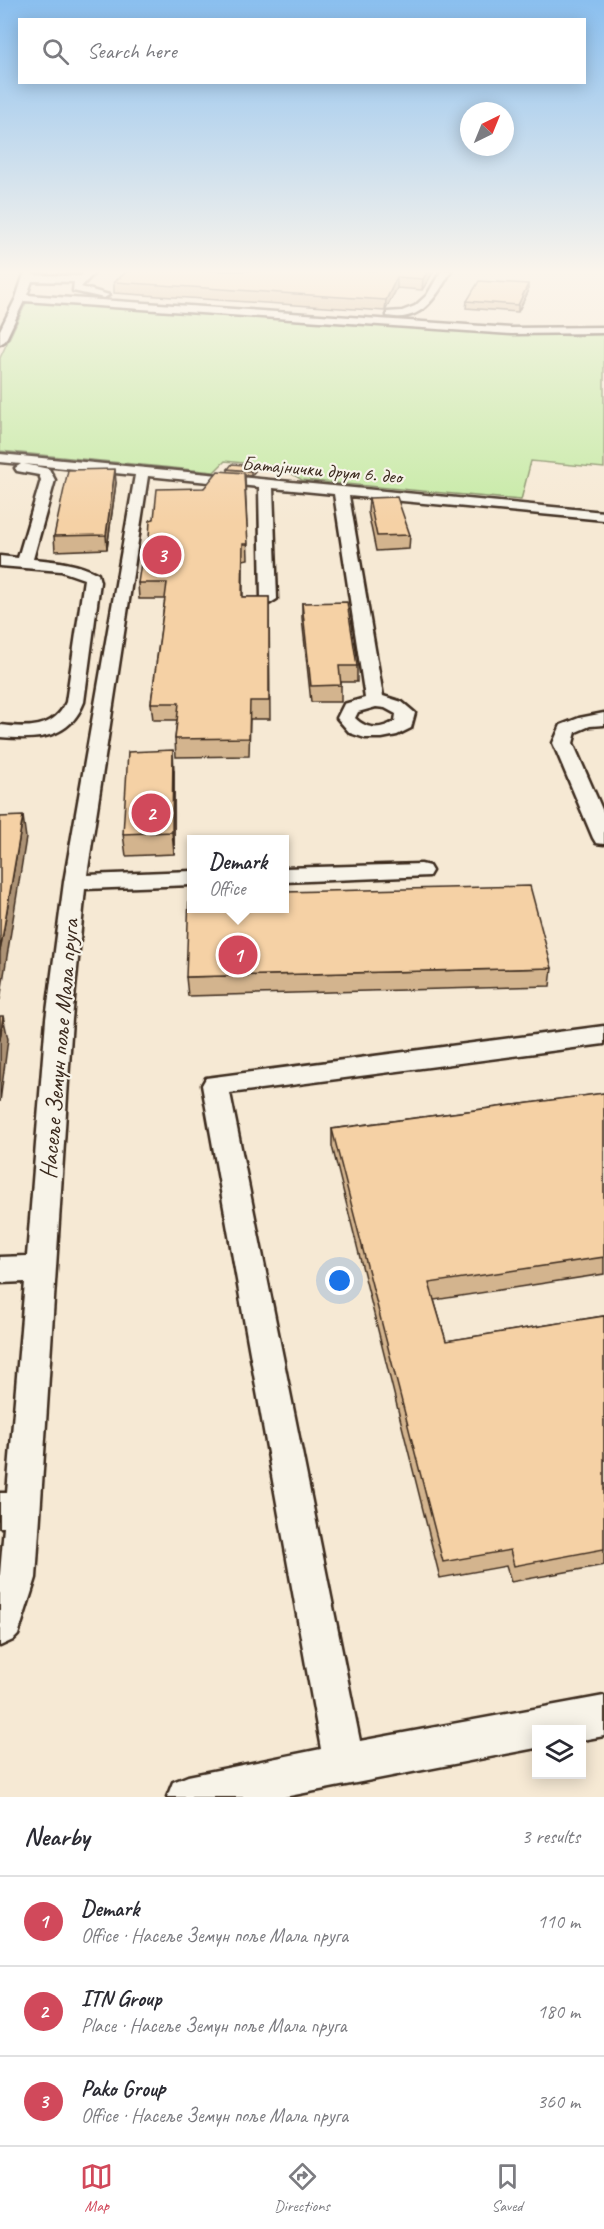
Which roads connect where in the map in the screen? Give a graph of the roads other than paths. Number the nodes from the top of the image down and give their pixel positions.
1 (0, 458) edge
2 (0, 465) edge
3 (142, 472) junction
4 (266, 484) junction
5 (340, 492) junction
6 (604, 516) edge
7 (0, 561) edge
8 (24, 564) junction
9 (269, 599) edge
10 (375, 701) dead end
11 (604, 719) edge
12 (0, 731) edge
13 (604, 838) edge
14 (421, 871) dead end
15 (289, 875) edge
16 (187, 878) edge
17 (75, 882) junction
18 (604, 1035) edge
19 (41, 1268) junction
20 (0, 1270) edge
21 (11, 1510) edge
22 (0, 1628) edge
23 (604, 1716) edge
24 (344, 1764) junction
25 (188, 1797) edge

1 - 3 street, Батајнички друм 6. део
2 - 8 street
3 - 4 street, Батајнички друм 6. део
3 - 17 street, Насеље Земун поље Мала пруга
4 - 5 street, Батајнички друм 6. део
4 - 9 street
5 - 6 street, Батајнички друм 6. део
5 - 10 street
7 - 8 street
8 - 12 street
11 - 13 street
14 - 15 street
16 - 17 street
17 - 19 street, Насеље Земун поље Мала пруга
18 - 24 street
19 - 20 street
19 - 21 street, Насеље Земун поље Мала пруга
21 - 22 street, Насеље Земун поље Мала пруга
23 - 24 street
24 - 25 street

